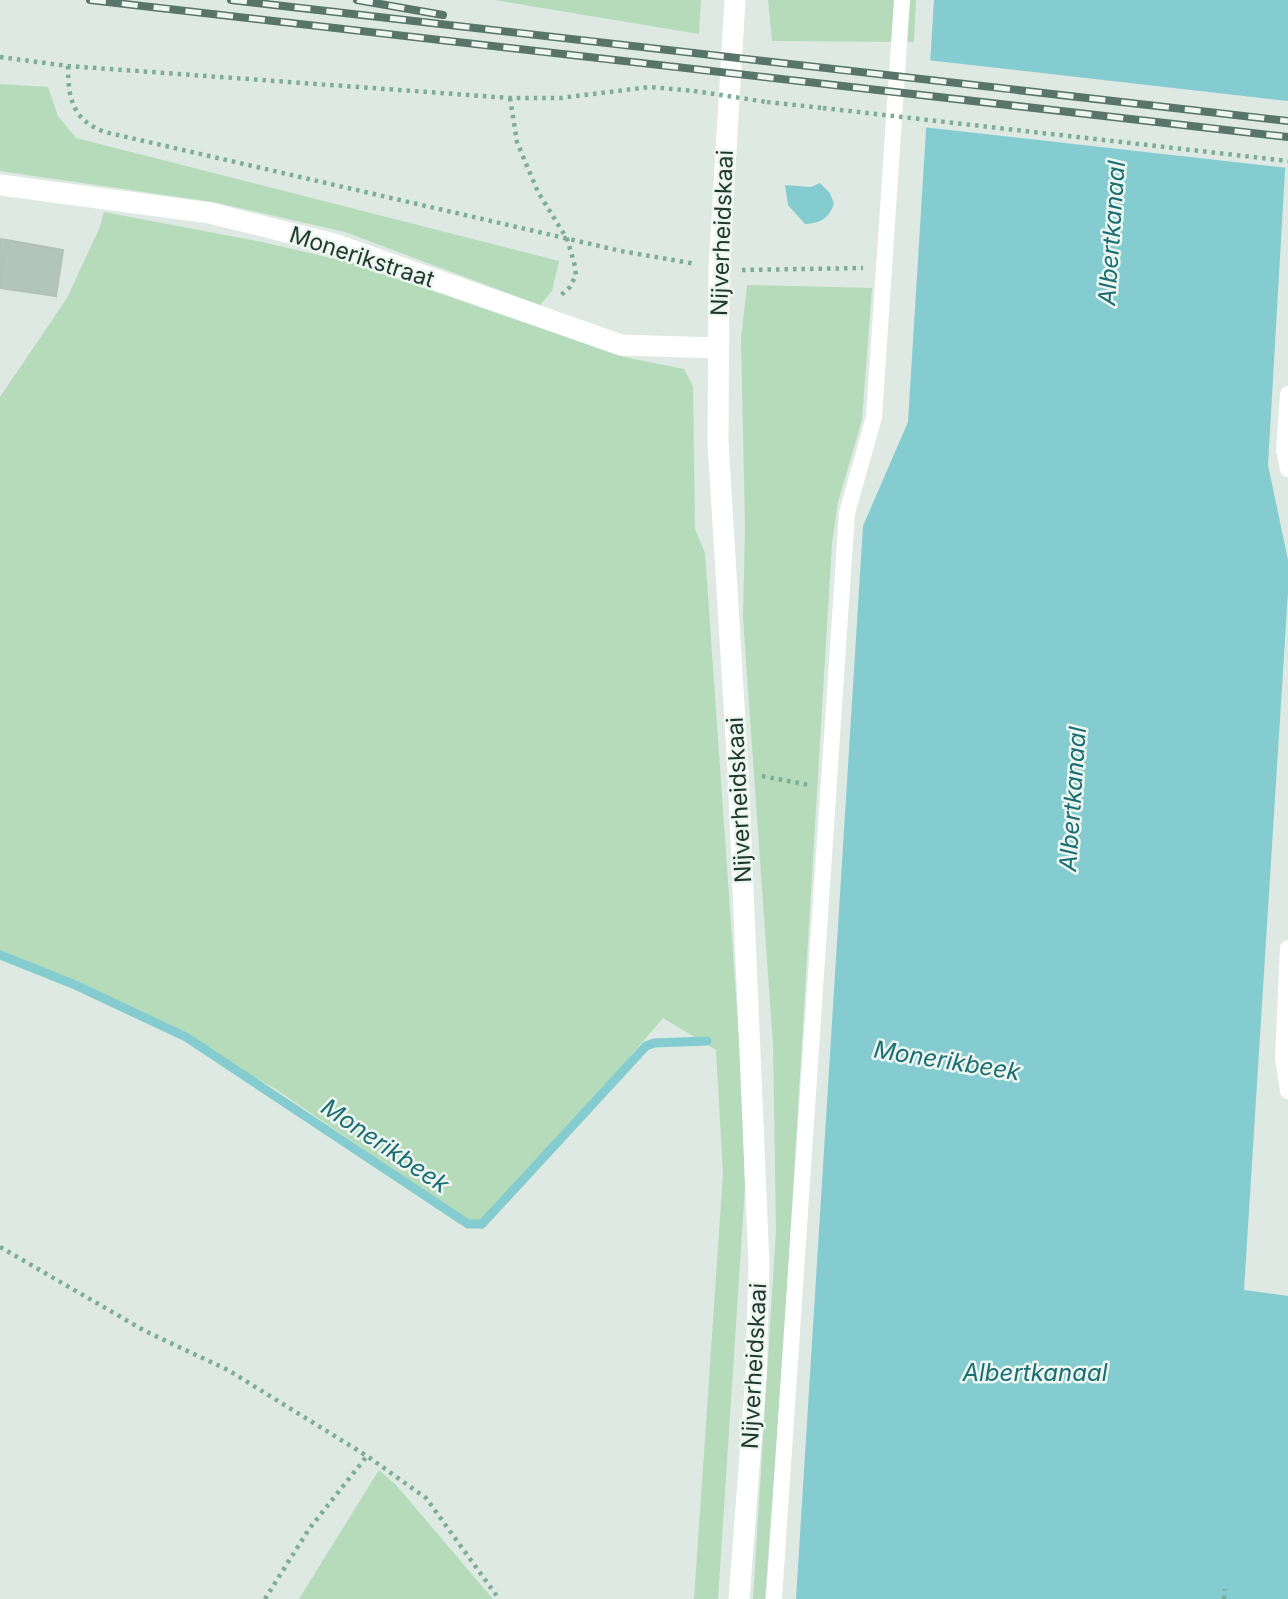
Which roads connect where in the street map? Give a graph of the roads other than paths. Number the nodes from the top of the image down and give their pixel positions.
1 (735, 0) edge
2 (902, 0) edge
3 (0, 185) edge
4 (718, 348) junction
5 (1288, 394) edge
6 (1288, 468) edge
7 (1288, 948) edge
8 (1288, 1091) edge
9 (739, 1599) edge
10 (774, 1599) edge

1 - 4 street, Nijverheidskaai
2 - 10 lane
3 - 4 street, Monerikstraat
4 - 9 street, Nijverheidskaai
5 - 6 lane
7 - 8 lane

